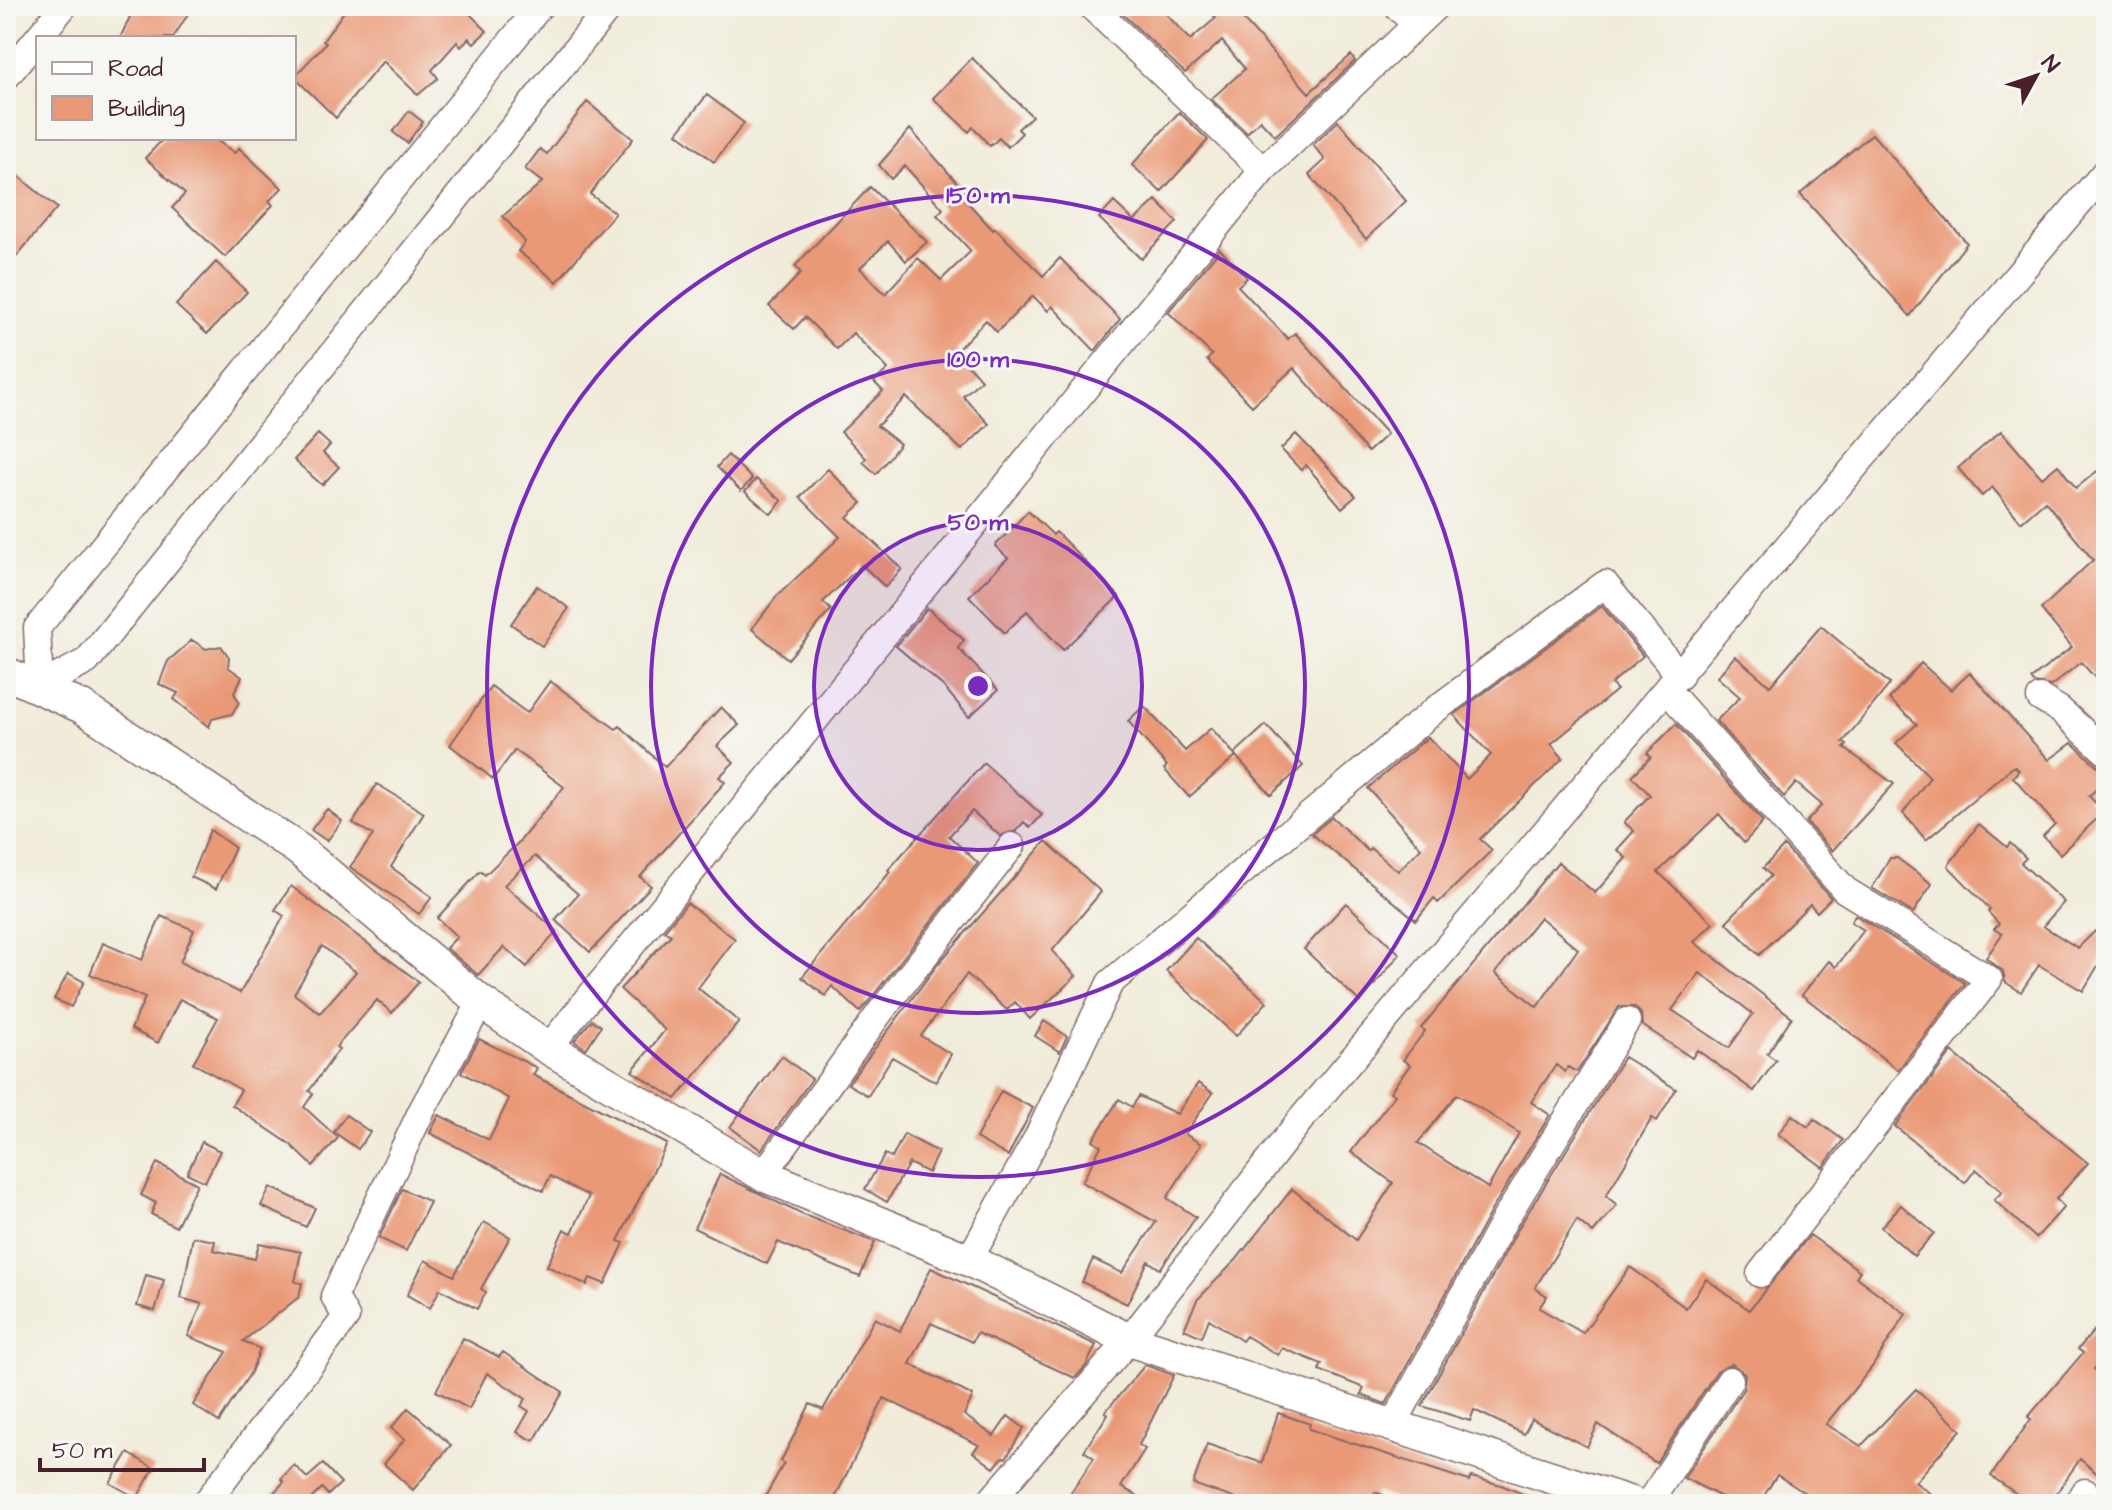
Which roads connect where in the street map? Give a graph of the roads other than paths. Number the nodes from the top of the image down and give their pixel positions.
1 (64, 6) edge
2 (540, 6) edge
3 (610, 6) edge
4 (1091, 6) edge
5 (1436, 6) edge
6 (1406, 15) edge
7 (39, 36) edge
8 (36, 40) edge
9 (6, 77) edge
10 (1263, 170) junction
11 (2106, 171) edge
12 (6, 673) edge
13 (1674, 684) junction
14 (40, 686) junction
15 (2040, 698) dead end
16 (2106, 752) edge
17 (1012, 846) dead end
18 (481, 1002) junction
19 (1627, 1021) dead end
20 (548, 1048) junction
21 (763, 1175) junction
22 (969, 1260) junction
23 (1760, 1274) dead end
24 (1129, 1340) junction
25 (1730, 1380) dead end
26 (1393, 1425) junction
27 (2106, 1490) edge
28 (205, 1504) edge
29 (988, 1504) edge
30 (1634, 1504) edge
31 (1648, 1504) edge
32 (2077, 1504) edge
33 (2095, 1504) edge

1 - 7 street
2 - 14 street
3 - 14 street
4 - 10 street
5 - 6 street
6 - 10 street
8 - 9 street
10 - 20 street
11 - 13 street
12 - 14 street
13 - 22 street
13 - 23 street
13 - 24 street
14 - 18 street
15 - 16 street
17 - 21 street
18 - 20 street
18 - 28 street
19 - 26 street
20 - 21 street
21 - 22 street
22 - 24 street
24 - 26 street
24 - 29 street
25 - 31 street
26 - 30 street
27 - 33 street
32 - 33 street

